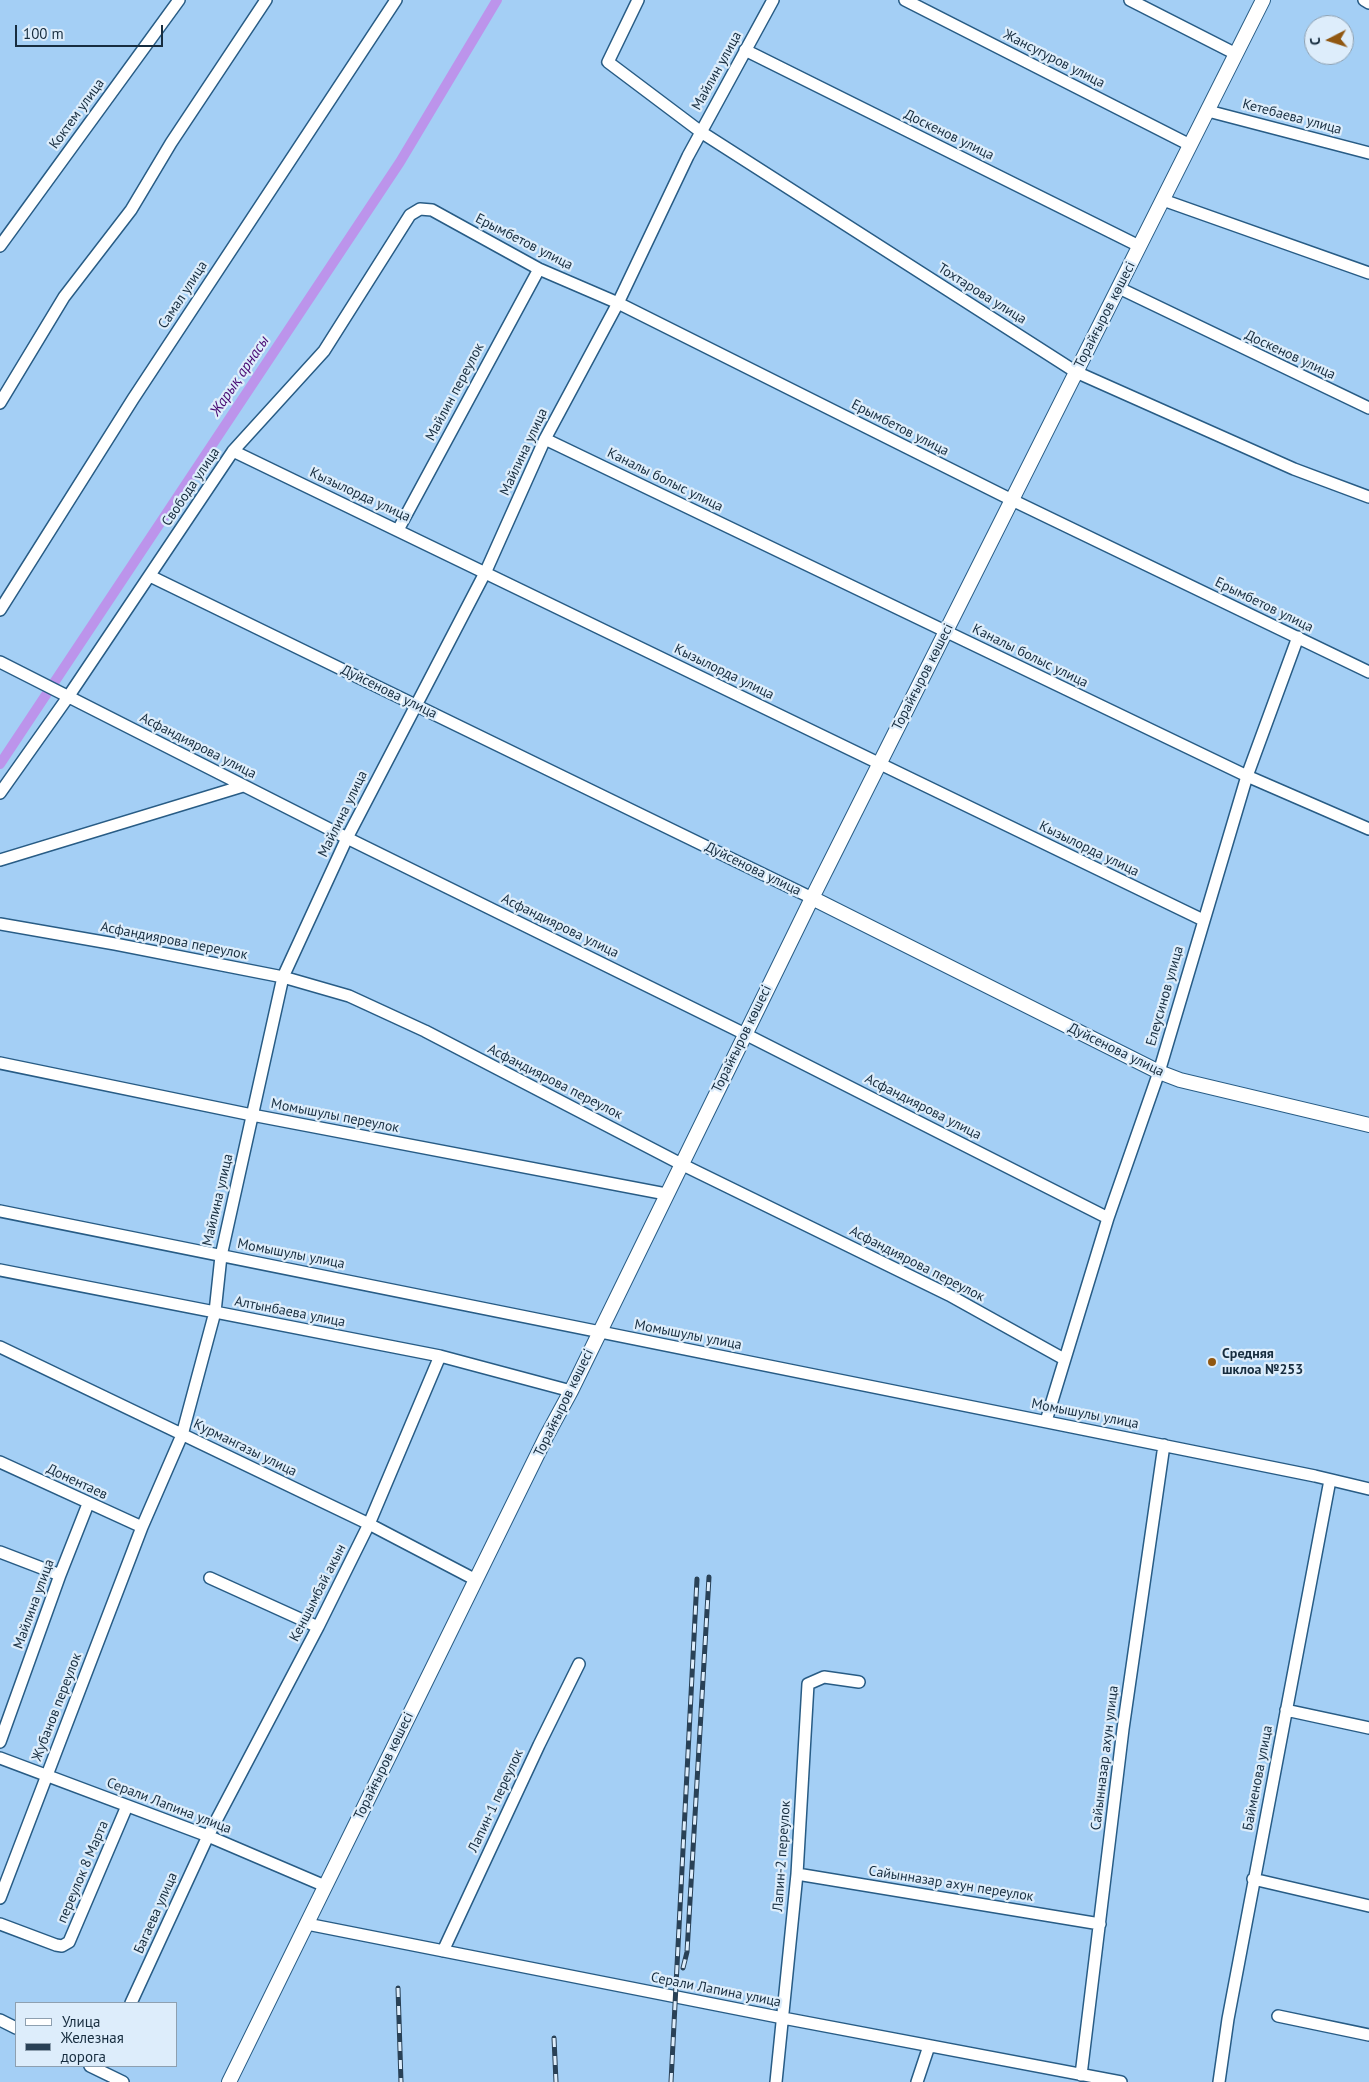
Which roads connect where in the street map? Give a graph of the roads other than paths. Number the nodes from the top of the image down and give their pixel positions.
1 (179, 0) edge
2 (266, 0) edge
3 (396, 0) edge
4 (638, 0) edge
5 (773, 0) edge
6 (905, 0) edge
7 (1130, 0) edge
8 (1264, 0) edge
9 (1364, 0) edge
10 (1369, 3) edge
11 (745, 50) junction
12 (1236, 54) junction
13 (1208, 111) junction
14 (701, 132) junction
15 (1190, 145) junction
16 (1369, 152) edge
17 (688, 156) joint
18 (1163, 200) junction
19 (420, 209) joint
20 (0, 246) edge
21 (1140, 246) junction
22 (539, 269) junction
23 (1369, 273) edge
24 (1118, 288) junction
25 (618, 303) junction
26 (1076, 372) junction
27 (0, 403) edge
28 (1369, 408) edge
29 (545, 439) junction
30 (233, 451) junction
31 (1369, 497) edge
32 (1012, 500) junction
33 (398, 530) junction
34 (486, 571) junction
35 (150, 576) junction
36 (0, 610) edge
37 (946, 632) junction
38 (1298, 638) junction
39 (0, 662) edge
40 (1369, 672) edge
41 (68, 697) junction
42 (415, 704) junction
43 (879, 765) junction
44 (1247, 776) junction
45 (243, 786) junction
46 (0, 792) edge
47 (1369, 829) edge
48 (346, 838) junction
49 (0, 860) edge
50 (812, 898) junction
51 (1203, 920) junction
52 (0, 924) edge
53 (284, 977) junction
54 (745, 1034) junction
55 (0, 1063) edge
56 (1159, 1072) junction
57 (252, 1115) junction
58 (1369, 1125) edge
59 (681, 1164) junction
60 (666, 1194) junction
61 (0, 1211) edge
62 (1108, 1218) junction
63 (221, 1256) junction
64 (0, 1270) edge
65 (215, 1312) junction
66 (598, 1332) junction
67 (0, 1347) edge
68 (440, 1356) junction
69 (1064, 1359) junction
70 (572, 1391) junction
71 (1046, 1421) junction
72 (182, 1434) junction
73 (1164, 1446) junction
74 (0, 1462) edge
75 (1330, 1480) junction
76 (1369, 1489) edge
77 (88, 1504) junction
78 (369, 1524) junction
79 (142, 1527) junction
80 (0, 1552) edge
81 (60, 1575) junction
82 (210, 1578) dead end
83 (476, 1580) junction
84 (318, 1627) junction
85 (579, 1664) dead end
86 (859, 1682) dead end
87 (1286, 1710) junction
88 (1369, 1728) edge
89 (0, 1742) edge
90 (0, 1758) edge
91 (47, 1776) junction
92 (127, 1806) junction
93 (208, 1836) junction
94 (797, 1874) junction
95 (1254, 1879) junction
96 (324, 1886) junction
97 (0, 1898) edge
98 (1369, 1906) edge
99 (0, 1924) edge
100 (307, 1924) junction
101 (1100, 1924) junction
102 (443, 1951) junction
103 (132, 2002) edge
104 (1278, 2016) dead end
105 (782, 2018) junction
106 (0, 2020) edge
107 (15, 2028) edge
108 (1369, 2035) edge
109 (929, 2046) junction
110 (102, 2068) edge
111 (1082, 2074) junction
112 (1066, 2077) edge
113 (95, 2082) edge
114 (123, 2082) edge
115 (229, 2082) edge
116 (776, 2082) edge
117 (918, 2082) edge
118 (1121, 2082) edge
119 (1219, 2082) edge

1 - 20 street, Коктем улица
2 - 27 street
3 - 36 street, Самал улица
4 - 14 street, Тохтарова улица
5 - 11 street, Майлин улица
6 - 15 street, Жансугуров улица
7 - 12 street
8 - 12 street, Торайғыров көшесі
9 - 10 street
11 - 14 street, Майлин улица
11 - 21 street, Доскенов улица
12 - 13 street, Торайғыров көшесі
13 - 15 street, Торайғыров көшесі
13 - 16 street, Кетебаева улица
14 - 17 street, Майлин улица
14 - 26 street, Тохтарова улица
15 - 18 street, Торайғыров көшесі
17 - 25 street, Майлина улица
18 - 21 street, Торайғыров көшесі
18 - 23 street
19 - 22 street, Ерымбетов улица
19 - 30 street, Свобода улица
21 - 24 street, Торайғыров көшесі
22 - 25 street, Ерымбетов улица
22 - 33 street, Майлин переулок
24 - 26 street, Торайғыров көшесі
24 - 28 street, Доскенов улица
25 - 29 street, Майлина улица
25 - 32 street, Ерымбетов улица
26 - 31 street, Тохтарова улица
26 - 32 street, Торайғыров көшесі
29 - 34 street, Майлина улица
29 - 37 street, Каналы болыс улица
30 - 33 street, Кызылорда улица
30 - 35 street, Свобода улица
32 - 37 street, Торайғыров көшесі
32 - 38 street, Ерымбетов улица
33 - 34 street, Кызылорда улица
34 - 42 street, Майлина улица
34 - 43 street, Кызылорда улица
35 - 41 street, Свобода улица
35 - 42 street, Дуйсенова улица
37 - 43 street, Торайғыров көшесі
37 - 44 street, Каналы болыс улица
38 - 40 street, Ерымбетов улица
38 - 44 street, Елеусинов улица
39 - 41 street, Асфандиярова улица
41 - 45 street, Асфандиярова улица
41 - 46 street, Свобода улица
42 - 48 street, Майлина улица
42 - 50 street, Дуйсенова улица
43 - 50 street, Торайғыров көшесі
43 - 51 street, Кызылорда улица
44 - 47 street, Каналы болыс улица
44 - 51 street, Елеусинов улица
45 - 48 street, Асфандиярова улица
45 - 49 street
48 - 53 street, Майлина улица
48 - 54 street, Асфандиярова улица
50 - 54 street, Торайғыров көшесі
50 - 56 street, Дуйсенова улица
51 - 56 street, Елеусинов улица
52 - 53 street, Асфандиярова переулок
53 - 57 street, Майлина улица
53 - 59 street, Асфандиярова переулок
54 - 59 street, Торайғыров көшесі
54 - 62 street, Асфандиярова улица
55 - 57 street, Момышулы переулок
56 - 58 street, Дуйсенова улица
56 - 62 street, Елеусинов улица
57 - 60 street, Момышулы переулок
57 - 63 street, Майлина улица
59 - 60 street, Торайғыров көшесі
59 - 69 street, Асфандиярова переулок
60 - 66 street, Торайғыров көшесі
61 - 63 street, Момышулы улица
62 - 69 street, Елеусинов улица
63 - 65 street, Майлина улица
63 - 66 street, Момышулы улица
64 - 65 street, Алтынбаева улица
65 - 68 street, Алтынбаева улица
65 - 72 street, Майлина улица
66 - 70 street, Торайғыров көшесі
66 - 71 street, Момышулы улица
67 - 72 street, Курмангазы улица
68 - 70 street, Алтынбаева улица
68 - 78 street, Кеншымбай акын
69 - 71 street, Елеусинов улица
70 - 83 street, Торайғыров көшесі
71 - 73 street, Момышулы улица
72 - 78 street, Курмангазы улица
72 - 79 street, Майлина улица
73 - 75 street, Момышулы улица
73 - 101 street, Сайынназар ахун улица
74 - 77 street, Донентаев
75 - 76 street, Момышулы улица
75 - 87 street, Байменова улица
77 - 79 street, Донентаев
77 - 81 street, Майлина улица
78 - 83 street, Курмангазы улица
78 - 84 street, Кеншымбай акын
79 - 91 street, Жубанов переулок
80 - 81 street
81 - 89 street, Майлина улица
82 - 84 street
83 - 96 street, Торайғыров көшесі
84 - 93 street, Кеншымбай акын
85 - 102 street, Лапин-1 переулок
86 - 94 street, Лапин-2 переулок
87 - 88 street
87 - 95 street, Байменова улица
90 - 91 street, Серали Лапина улица
91 - 92 street, Серали Лапина улица
91 - 97 street, Жубанов переулок
92 - 93 street, Серали Лапина улица
92 - 99 street, переулок 8 Марта
93 - 96 street, Серали Лапина улица
93 - 103 street, Багаева улица
94 - 101 street, Сайынназар ахун переулок
94 - 105 street, Лапин-2 переулок
95 - 98 street
95 - 119 street, Байменова улица
96 - 100 street, Торайғыров көшесі
100 - 102 street, Серали Лапина улица
100 - 115 street, Торайғыров көшесі
101 - 111 street, Сайынназар ахун улица
102 - 105 street, Серали Лапина улица
104 - 108 street
105 - 109 street, Серали Лапина улица
105 - 116 street, Лапин-2 переулок
106 - 107 street
109 - 112 street, Серали Лапина улица
109 - 117 street
110 - 113 street
110 - 114 street
111 - 112 street, Серали Лапина улица
111 - 118 street, Серали Лапина улица

